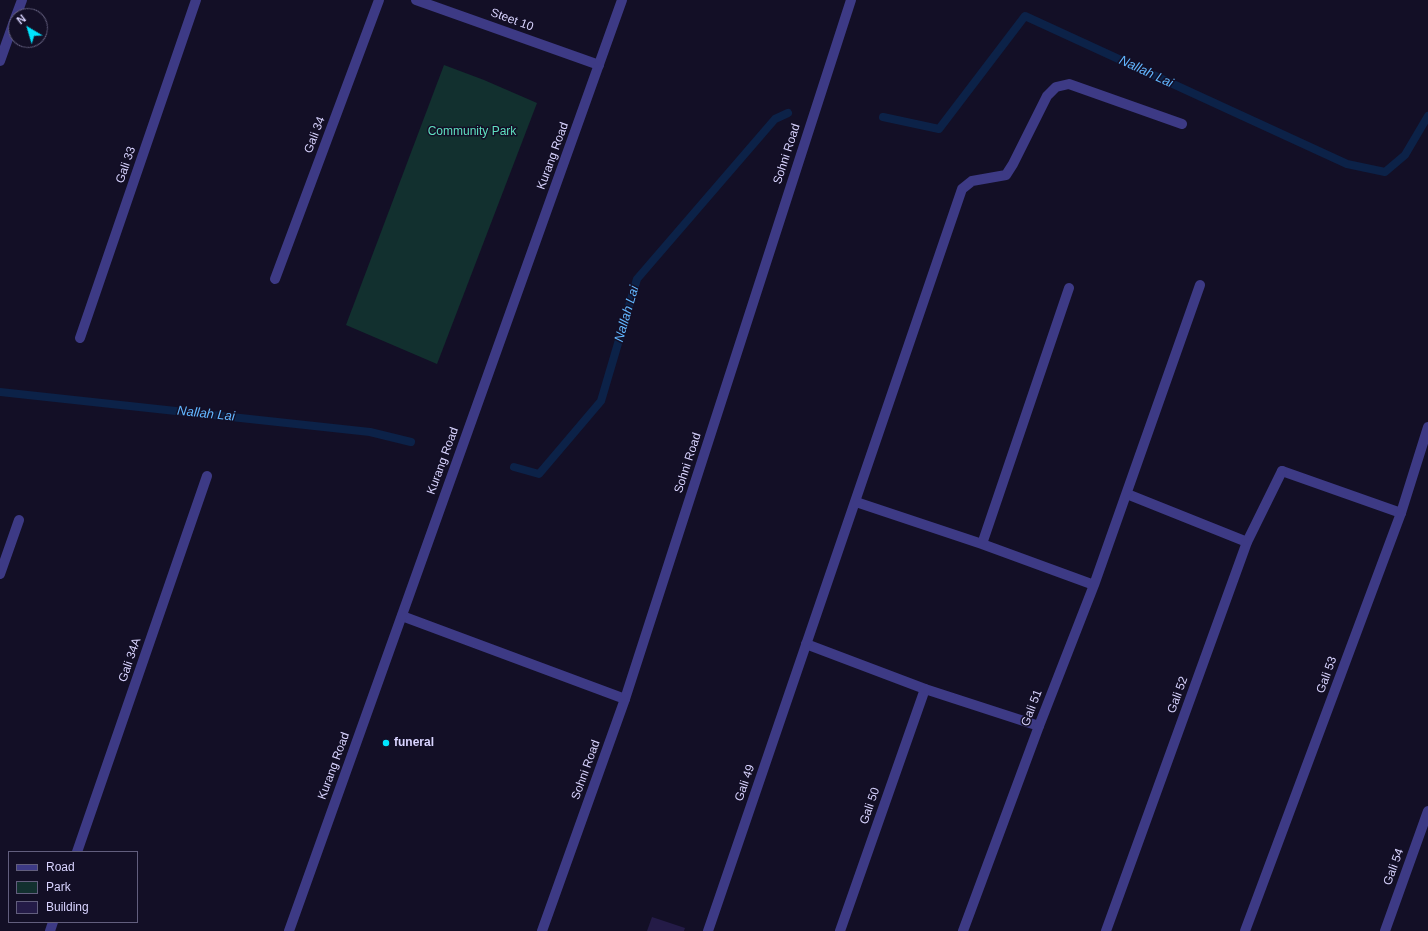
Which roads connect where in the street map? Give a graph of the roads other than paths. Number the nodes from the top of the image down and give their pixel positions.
1 (196, 0) edge
2 (379, 0) edge
3 (416, 0) edge
4 (622, 0) edge
5 (851, 0) edge
6 (8, 38) edge
7 (0, 61) edge
8 (599, 65) junction
9 (1182, 124) dead end
10 (275, 279) dead end
11 (1200, 285) dead end
12 (1069, 288) dead end
13 (80, 338) dead end
14 (1428, 427) edge
15 (207, 476) dead end
16 (1127, 494) junction
17 (856, 502) junction
18 (1401, 513) junction
19 (19, 520) dead end
20 (1247, 542) junction
21 (982, 544) junction
22 (0, 574) edge
23 (1094, 585) junction
24 (402, 616) junction
25 (806, 644) junction
26 (925, 689) junction
27 (625, 699) junction
28 (1039, 726) junction
29 (1428, 812) edge
30 (77, 851) edge
31 (289, 931) edge
32 (542, 931) edge
33 (708, 931) edge
34 (840, 931) edge
35 (963, 931) edge
36 (1106, 931) edge
37 (1245, 931) edge
38 (1385, 931) edge

1 - 13 street, Gali 33
2 - 10 street, Gali 34
3 - 8 street, Steet 10
4 - 8 street, Kurang Road
5 - 27 street, Sohni Road
6 - 7 street
8 - 24 street, Kurang Road
9 - 17 street, Gali 49
11 - 16 street, Gali 51
12 - 21 street
14 - 18 street, Gali 53
15 - 30 street, Gali 34A
16 - 20 street
16 - 23 street, Gali 51
17 - 21 street
17 - 25 street, Gali 49
18 - 20 street, Gali 52
18 - 37 street, Gali 53
19 - 22 street
20 - 36 street, Gali 52
21 - 23 street
23 - 28 street, Gali 51
24 - 27 street
24 - 31 street, Kurang Road
25 - 26 street
25 - 33 street, Gali 49
26 - 28 street
26 - 34 street, Gali 50
27 - 32 street, Sohni Road
28 - 35 street, Gali 51
29 - 38 street, Gali 54

